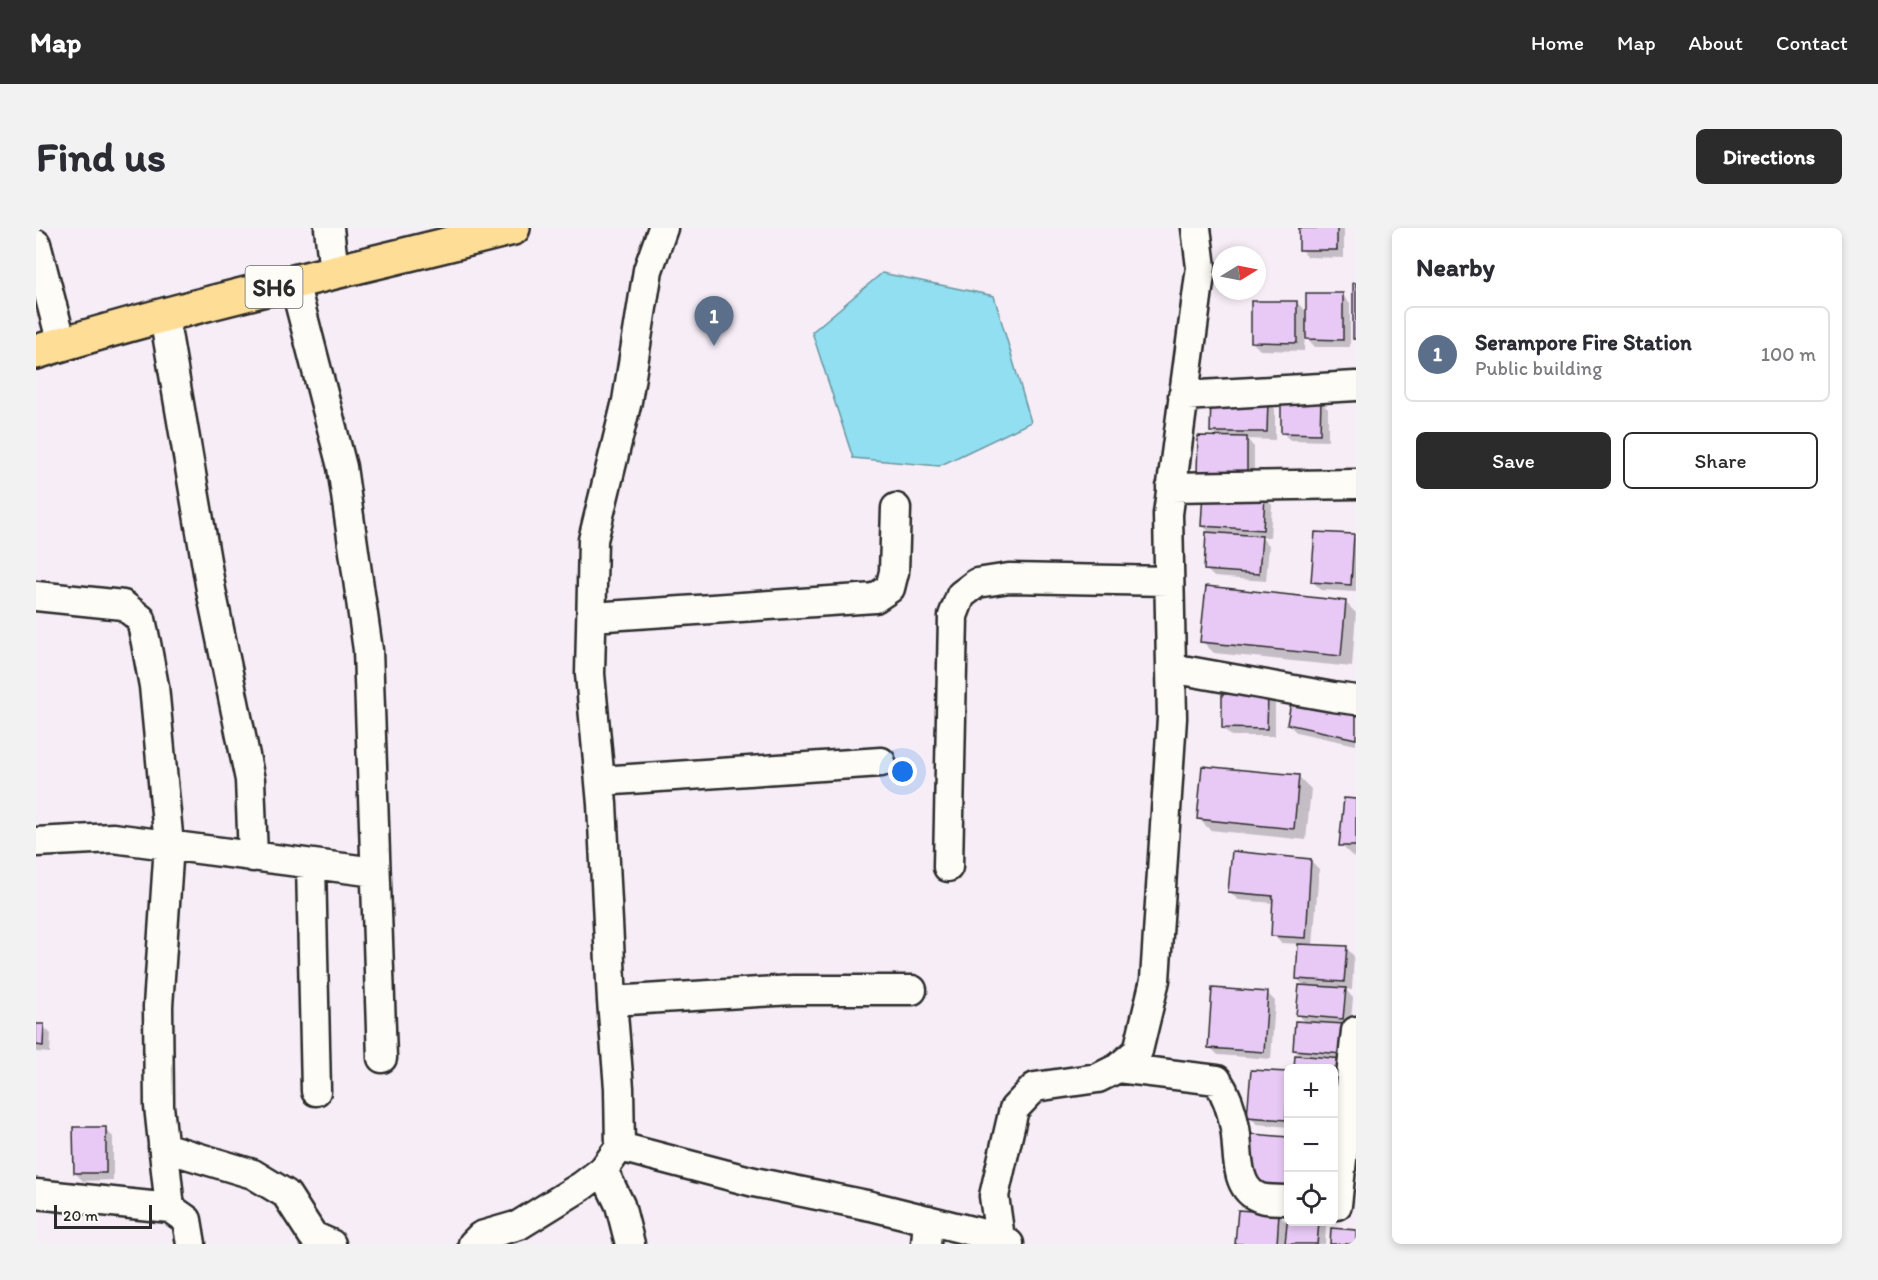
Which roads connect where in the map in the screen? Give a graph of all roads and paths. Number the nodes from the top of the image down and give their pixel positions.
1 (329, 228) edge
2 (513, 228) edge
3 (663, 228) edge
4 (1196, 228) edge
5 (36, 244) edge
6 (334, 272) junction
7 (294, 282) junction
8 (164, 316) junction
9 (49, 348) edge
10 (1356, 386) edge
11 (1183, 396) junction
12 (1356, 484) edge
13 (1171, 487) junction
14 (896, 508) dead end
15 (1169, 581) junction
16 (36, 596) edge
17 (592, 617) junction
18 (1171, 668) junction
19 (1356, 700) edge
20 (881, 762) dead end
21 (600, 781) junction
22 (36, 842) edge
23 (169, 845) junction
24 (253, 857) junction
25 (311, 864) junction
26 (948, 867) dead end
27 (375, 873) junction
28 (912, 990) dead end
29 (612, 1001) junction
30 (1356, 1031) edge
31 (382, 1058) dead end
32 (1118, 1068) junction
33 (316, 1090) dead end
34 (620, 1147) junction
35 (163, 1148) junction
36 (603, 1170) junction
37 (1356, 1179) edge
38 (1338, 1188) edge
39 (36, 1194) edge
40 (1284, 1200) edge
41 (1338, 1202) edge
42 (170, 1208) junction
43 (927, 1232) edge
44 (1004, 1241) edge
45 (191, 1244) edge
46 (331, 1244) edge
47 (473, 1244) edge
48 (630, 1244) edge

1 - 6 street
2 - 6 main road, SH6
3 - 17 street
4 - 11 street
5 - 9 street
6 - 7 main road, SH6
7 - 8 main road, SH6
7 - 27 street
8 - 9 main road, SH6
8 - 24 street
10 - 11 street
11 - 13 street
12 - 13 street
13 - 15 street
14 - 17 street
15 - 18 street
15 - 26 street
16 - 23 street
17 - 21 street
18 - 19 street
18 - 32 street
20 - 21 street
21 - 29 street
22 - 23 street
23 - 24 street
23 - 35 street
24 - 25 street
25 - 27 street
25 - 33 street
27 - 31 street
28 - 29 street
29 - 34 street
30 - 38 street
32 - 40 street
32 - 44 street
34 - 36 street
34 - 43 street
35 - 42 street
35 - 46 street
36 - 47 street
36 - 48 street
37 - 41 street
39 - 42 street
42 - 45 street
43 - 44 street

